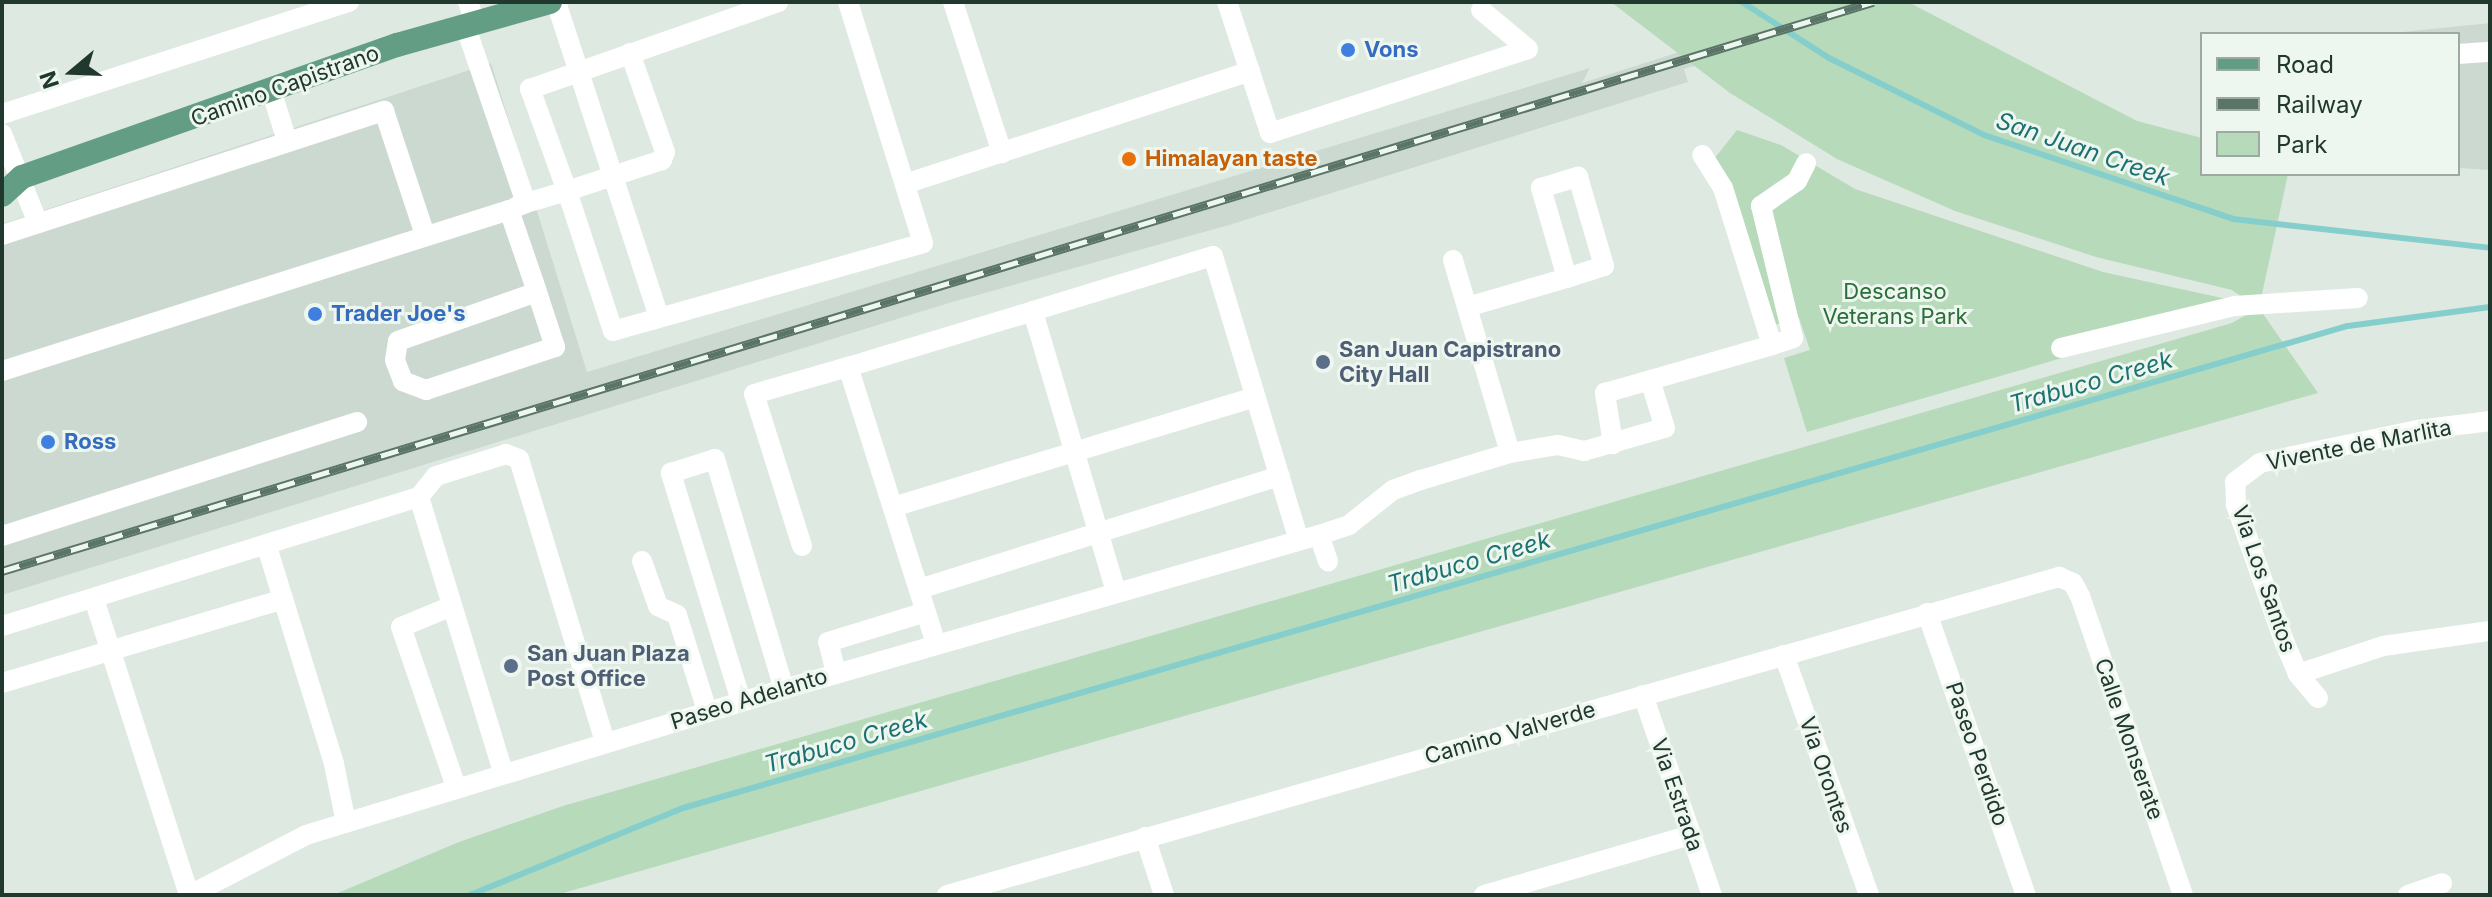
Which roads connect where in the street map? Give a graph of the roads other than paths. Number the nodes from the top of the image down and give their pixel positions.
1 (349, 2) edge
2 (553, 2) edge
3 (778, 2) edge
4 (848, 2) edge
5 (953, 2) edge
6 (1227, 2) edge
7 (1481, 10) dead end
8 (469, 16) edge
9 (2490, 52) edge
10 (630, 53) junction
11 (2460, 54) edge
12 (579, 71) junction
13 (1250, 71) junction
14 (272, 93) junction
15 (2, 114) edge
16 (2, 134) edge
17 (287, 141) junction
18 (1002, 153) junction
19 (1702, 155) dead end
20 (1806, 163) dead end
21 (12, 173) edge
22 (613, 176) junction
23 (905, 184) junction
24 (567, 191) junction
25 (2, 195) edge
26 (518, 207) junction
27 (38, 223) junction
28 (2, 235) edge
29 (425, 235) junction
30 (1453, 260) dead end
31 (1567, 278) junction
32 (537, 292) junction
33 (2358, 298) dead end
34 (1467, 307) junction
35 (1033, 311) junction
36 (659, 318) junction
37 (1772, 345) junction
38 (2061, 348) dead end
39 (848, 367) junction
40 (2, 371) edge
41 (1650, 380) junction
42 (1256, 397) junction
43 (2490, 421) edge
44 (357, 422) dead end
45 (1613, 444) junction
46 (1075, 453) junction
47 (1510, 453) junction
48 (1280, 476) junction
49 (2235, 482) joint
50 (419, 497) junction
51 (893, 507) junction
52 (1098, 532) junction
53 (1319, 535) junction
54 (2, 536) edge
55 (1299, 540) junction
56 (802, 546) dead end
57 (267, 547) junction
58 (642, 561) dead end
59 (1328, 561) dead end
60 (2073, 583) joint
61 (919, 589) junction
62 (1116, 592) junction
63 (94, 599) junction
64 (283, 599) junction
65 (452, 606) junction
66 (926, 612) junction
67 (1927, 613) junction
68 (2, 626) edge
69 (2490, 631) edge
70 (936, 644) junction
71 (111, 652) junction
72 (1784, 655) junction
73 (836, 673) junction
74 (2298, 674) junction
75 (2, 683) edge
76 (784, 689) junction
77 (1643, 695) junction
78 (2318, 698) dead end
79 (741, 701) junction
80 (707, 711) junction
81 (605, 742) junction
82 (503, 772) junction
83 (456, 787) junction
84 (346, 823) junction
85 (1691, 835) junction
86 (1145, 837) junction
87 (2442, 883) dead end
88 (1004, 887) edge
89 (189, 895) edge
90 (947, 895) edge
91 (1164, 895) edge
92 (1484, 895) edge
93 (1712, 895) edge
94 (1869, 895) edge
95 (2026, 895) edge
96 (2183, 895) edge
97 (2408, 895) edge

1 - 15 street
2 - 8 main road, Camino Capistrano
2 - 12 street
3 - 10 street
4 - 23 street
5 - 18 street
6 - 13 street
7 - 13 street
8 - 14 main road, Camino Capistrano
8 - 26 street
9 - 11 street
10 - 12 street
10 - 22 street
12 - 22 street
12 - 24 street
13 - 18 street
14 - 17 street
14 - 21 main road, Camino Capistrano
16 - 21 street
17 - 27 street
17 - 29 street
18 - 23 street
19 - 37 street
20 - 37 street
21 - 25 main road, Camino Capistrano
21 - 27 street
22 - 24 street
22 - 36 street
23 - 36 street
24 - 26 street
24 - 36 street
26 - 29 street
26 - 32 street
27 - 28 street
29 - 40 street
30 - 34 street
31 - 31 street
31 - 34 street
32 - 32 street
33 - 38 street
34 - 47 street
35 - 39 street
35 - 42 street
35 - 46 street
37 - 41 street
39 - 51 street
39 - 56 street
41 - 45 street
41 - 45 street, Paseo Adelanto
42 - 46 street
42 - 48 street
43 - 49 street, Vivente de Marlita
44 - 54 street
45 - 47 street, Paseo Adelanto
46 - 51 street
46 - 52 street
47 - 53 street, Paseo Adelanto
48 - 52 street
48 - 55 street
49 - 74 street, Via Los Santos
50 - 57 street
50 - 65 street
50 - 81 street
51 - 61 street
52 - 61 street
52 - 62 street
53 - 55 street, Paseo Adelanto
53 - 59 street
55 - 62 street, Paseo Adelanto
57 - 63 street
57 - 64 street
58 - 80 street
60 - 67 street, Camino Valverde
60 - 96 street, Calle Monserate
61 - 66 street
62 - 70 street, Paseo Adelanto
63 - 68 street
63 - 71 street
64 - 71 street
64 - 84 street
65 - 82 street
65 - 83 street
66 - 70 street
66 - 73 street
67 - 72 street, Camino Valverde
67 - 95 street, Paseo Perdido
69 - 74 street, Via Los Santos
70 - 73 street, Paseo Adelanto
71 - 75 street
71 - 89 street
72 - 77 street, Camino Valverde
72 - 94 street, Via Orontes
73 - 76 street, Paseo Adelanto
74 - 78 street, Via Los Santos
76 - 79 street, Paseo Adelanto
76 - 79 street
77 - 85 street, Via Estrada
77 - 86 street, Camino Valverde
79 - 80 street, Paseo Adelanto
80 - 81 street, Paseo Adelanto
81 - 82 street, Paseo Adelanto
82 - 83 street, Paseo Adelanto
83 - 84 street, Paseo Adelanto
84 - 89 street, Paseo Adelanto
85 - 92 street
85 - 93 street, Via Estrada
86 - 88 street, Camino Valverde
86 - 91 street
87 - 97 street
88 - 90 street, Camino Valverde

